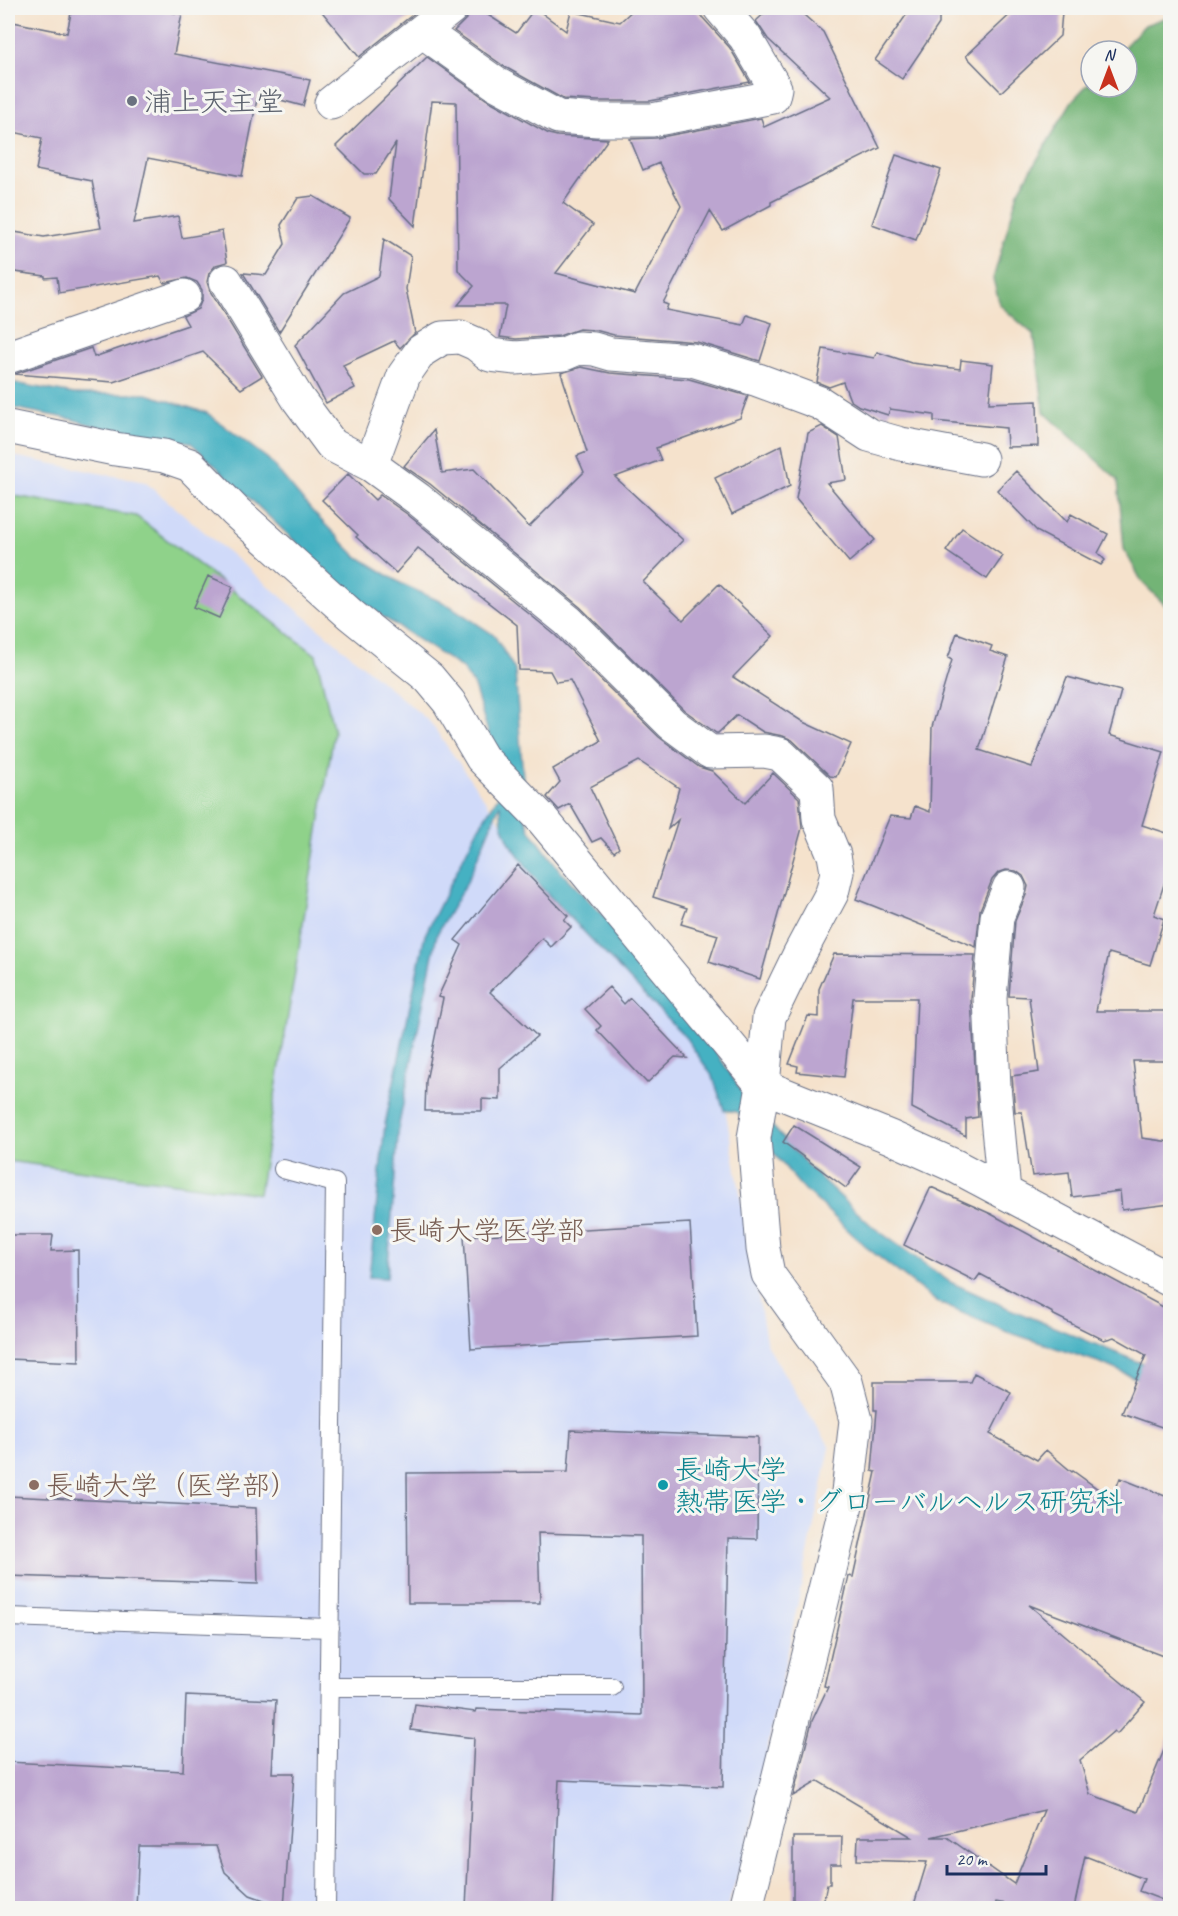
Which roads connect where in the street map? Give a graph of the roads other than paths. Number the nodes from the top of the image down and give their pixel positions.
1 (451, 8) edge
2 (724, 9) edge
3 (422, 31) junction
4 (331, 103) dead end
5 (226, 281) dead end
6 (184, 296) dead end
7 (8, 357) edge
8 (8, 427) edge
9 (981, 459) dead end
10 (371, 465) junction
11 (1009, 888) dead end
12 (759, 1111) junction
13 (283, 1169) dead end
14 (1004, 1191) junction
15 (1170, 1280) edge
16 (8, 1617) edge
17 (330, 1628) junction
18 (329, 1687) junction
19 (612, 1687) dead end
20 (326, 1908) edge
21 (746, 1908) edge

1 - 3 street
2 - 3 street
3 - 4 street
5 - 10 street
6 - 7 street
8 - 12 street
9 - 10 street
10 - 12 street
11 - 14 street
12 - 14 street
12 - 21 street
13 - 17 lane
14 - 15 street
16 - 17 lane
17 - 18 lane
18 - 19 lane
18 - 20 lane

